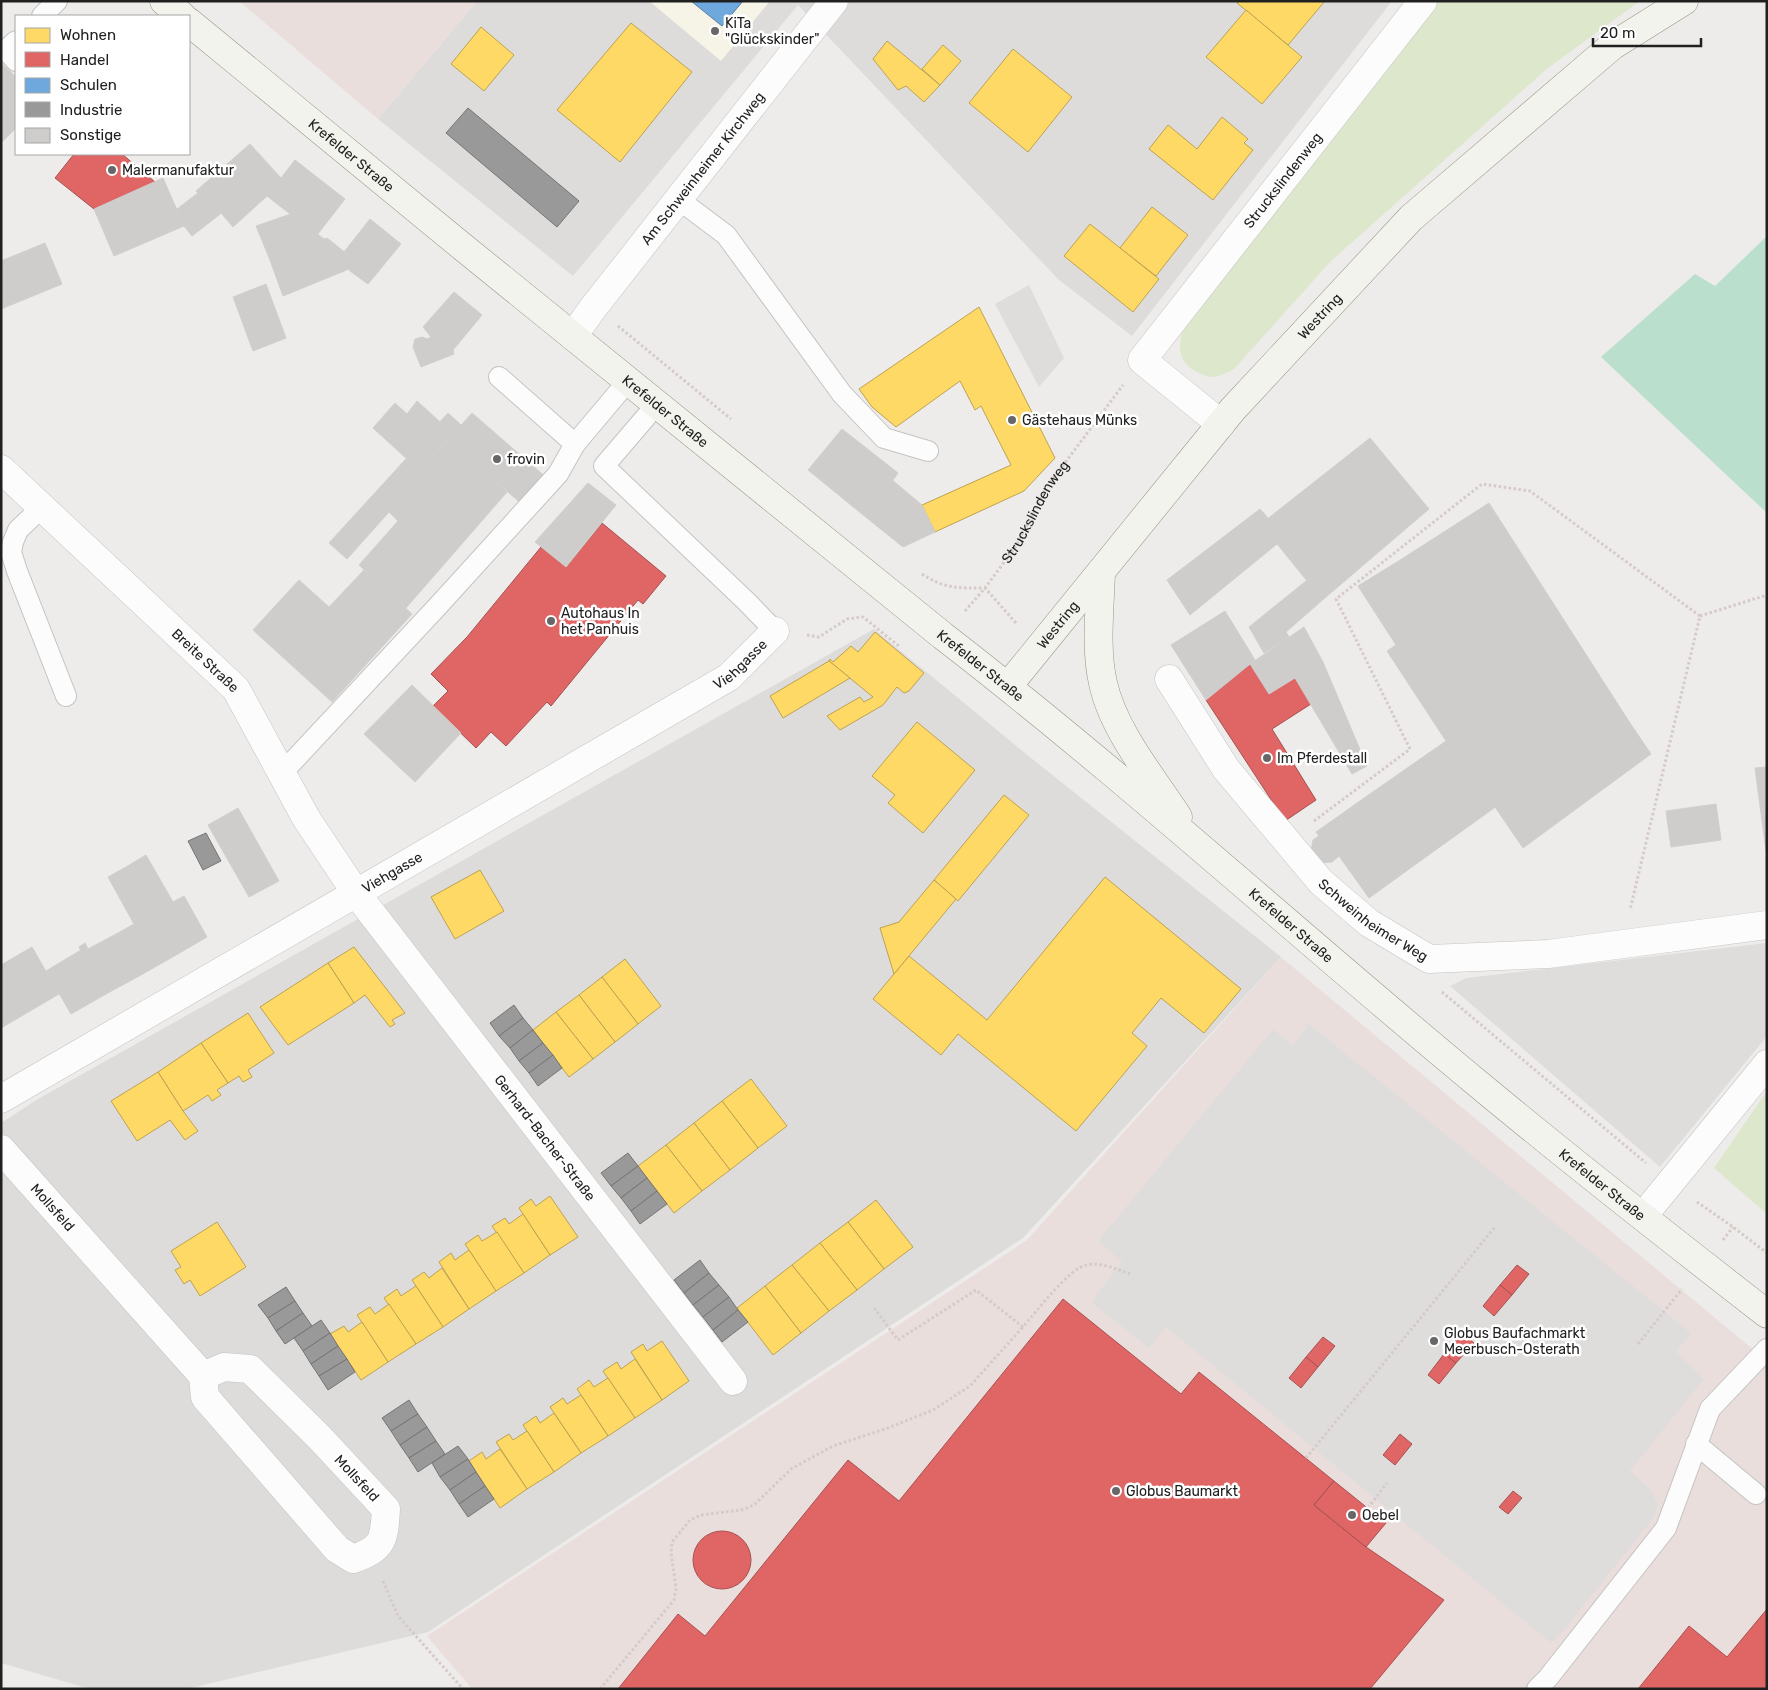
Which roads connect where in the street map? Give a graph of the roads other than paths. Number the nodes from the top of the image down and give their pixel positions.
1 (57, 1) edge
2 (164, 1) edge
3 (834, 1) edge
4 (1423, 1) edge
5 (1684, 1) edge
6 (43, 15) edge
7 (181, 15) edge
8 (190, 23) edge
9 (15, 41) edge
10 (15, 60) edge
11 (678, 199) junction
12 (573, 336) junction
13 (499, 377) dead end
14 (628, 381) junction
15 (657, 404) junction
16 (1221, 424) junction
17 (575, 444) junction
18 (928, 451) dead end
19 (1, 469) edge
20 (42, 507) junction
21 (1101, 572) junction
22 (775, 631) joint
23 (1169, 679) dead end
24 (1008, 686) junction
25 (66, 696) dead end
26 (282, 773) junction
27 (1195, 842) junction
28 (356, 893) junction
29 (1767, 925) edge
30 (1767, 1064) edge
31 (1, 1099) edge
32 (1, 1150) edge
33 (1643, 1216) junction
34 (1767, 1314) edge
35 (1767, 1349) edge
36 (203, 1376) junction
37 (733, 1381) dead end
38 (1696, 1444) junction
39 (1756, 1494) dead end
40 (1536, 1689) edge

1 - 6 lane
2 - 7 main road
3 - 11 street, Am Schweinheimer Kirchweg
4 - 16 street, Struckslindenweg
5 - 16 main road, Westring
8 - 12 main road, Krefelder Straße
9 - 10 lane
11 - 12 street, Am Schweinheimer Kirchweg
11 - 18 lane
12 - 14 main road, Krefelder Straße
13 - 17 lane
14 - 15 main road, Krefelder Straße
14 - 17 lane
15 - 22 lane
15 - 24 main road, Krefelder Straße
16 - 21 main road, Westring
17 - 26 lane
19 - 20 street, Breite Straße
20 - 25 lane
20 - 26 street, Breite Straße
21 - 24 main road, Westring
21 - 27 main road
22 - 28 street, Viehgasse
23 - 29 street, Schweinheimer Weg
24 - 27 main road, Krefelder Straße
26 - 28 street, Breite Straße
27 - 33 main road, Krefelder Straße
28 - 31 street, Viehgasse
28 - 37 street, Gerhard-Bacher-Straße
30 - 33 street
32 - 36 street, Mollsfeld
33 - 34 main road, Krefelder Straße
35 - 38 lane
36 - 36 street, Mollsfeld
38 - 39 lane
38 - 40 lane

